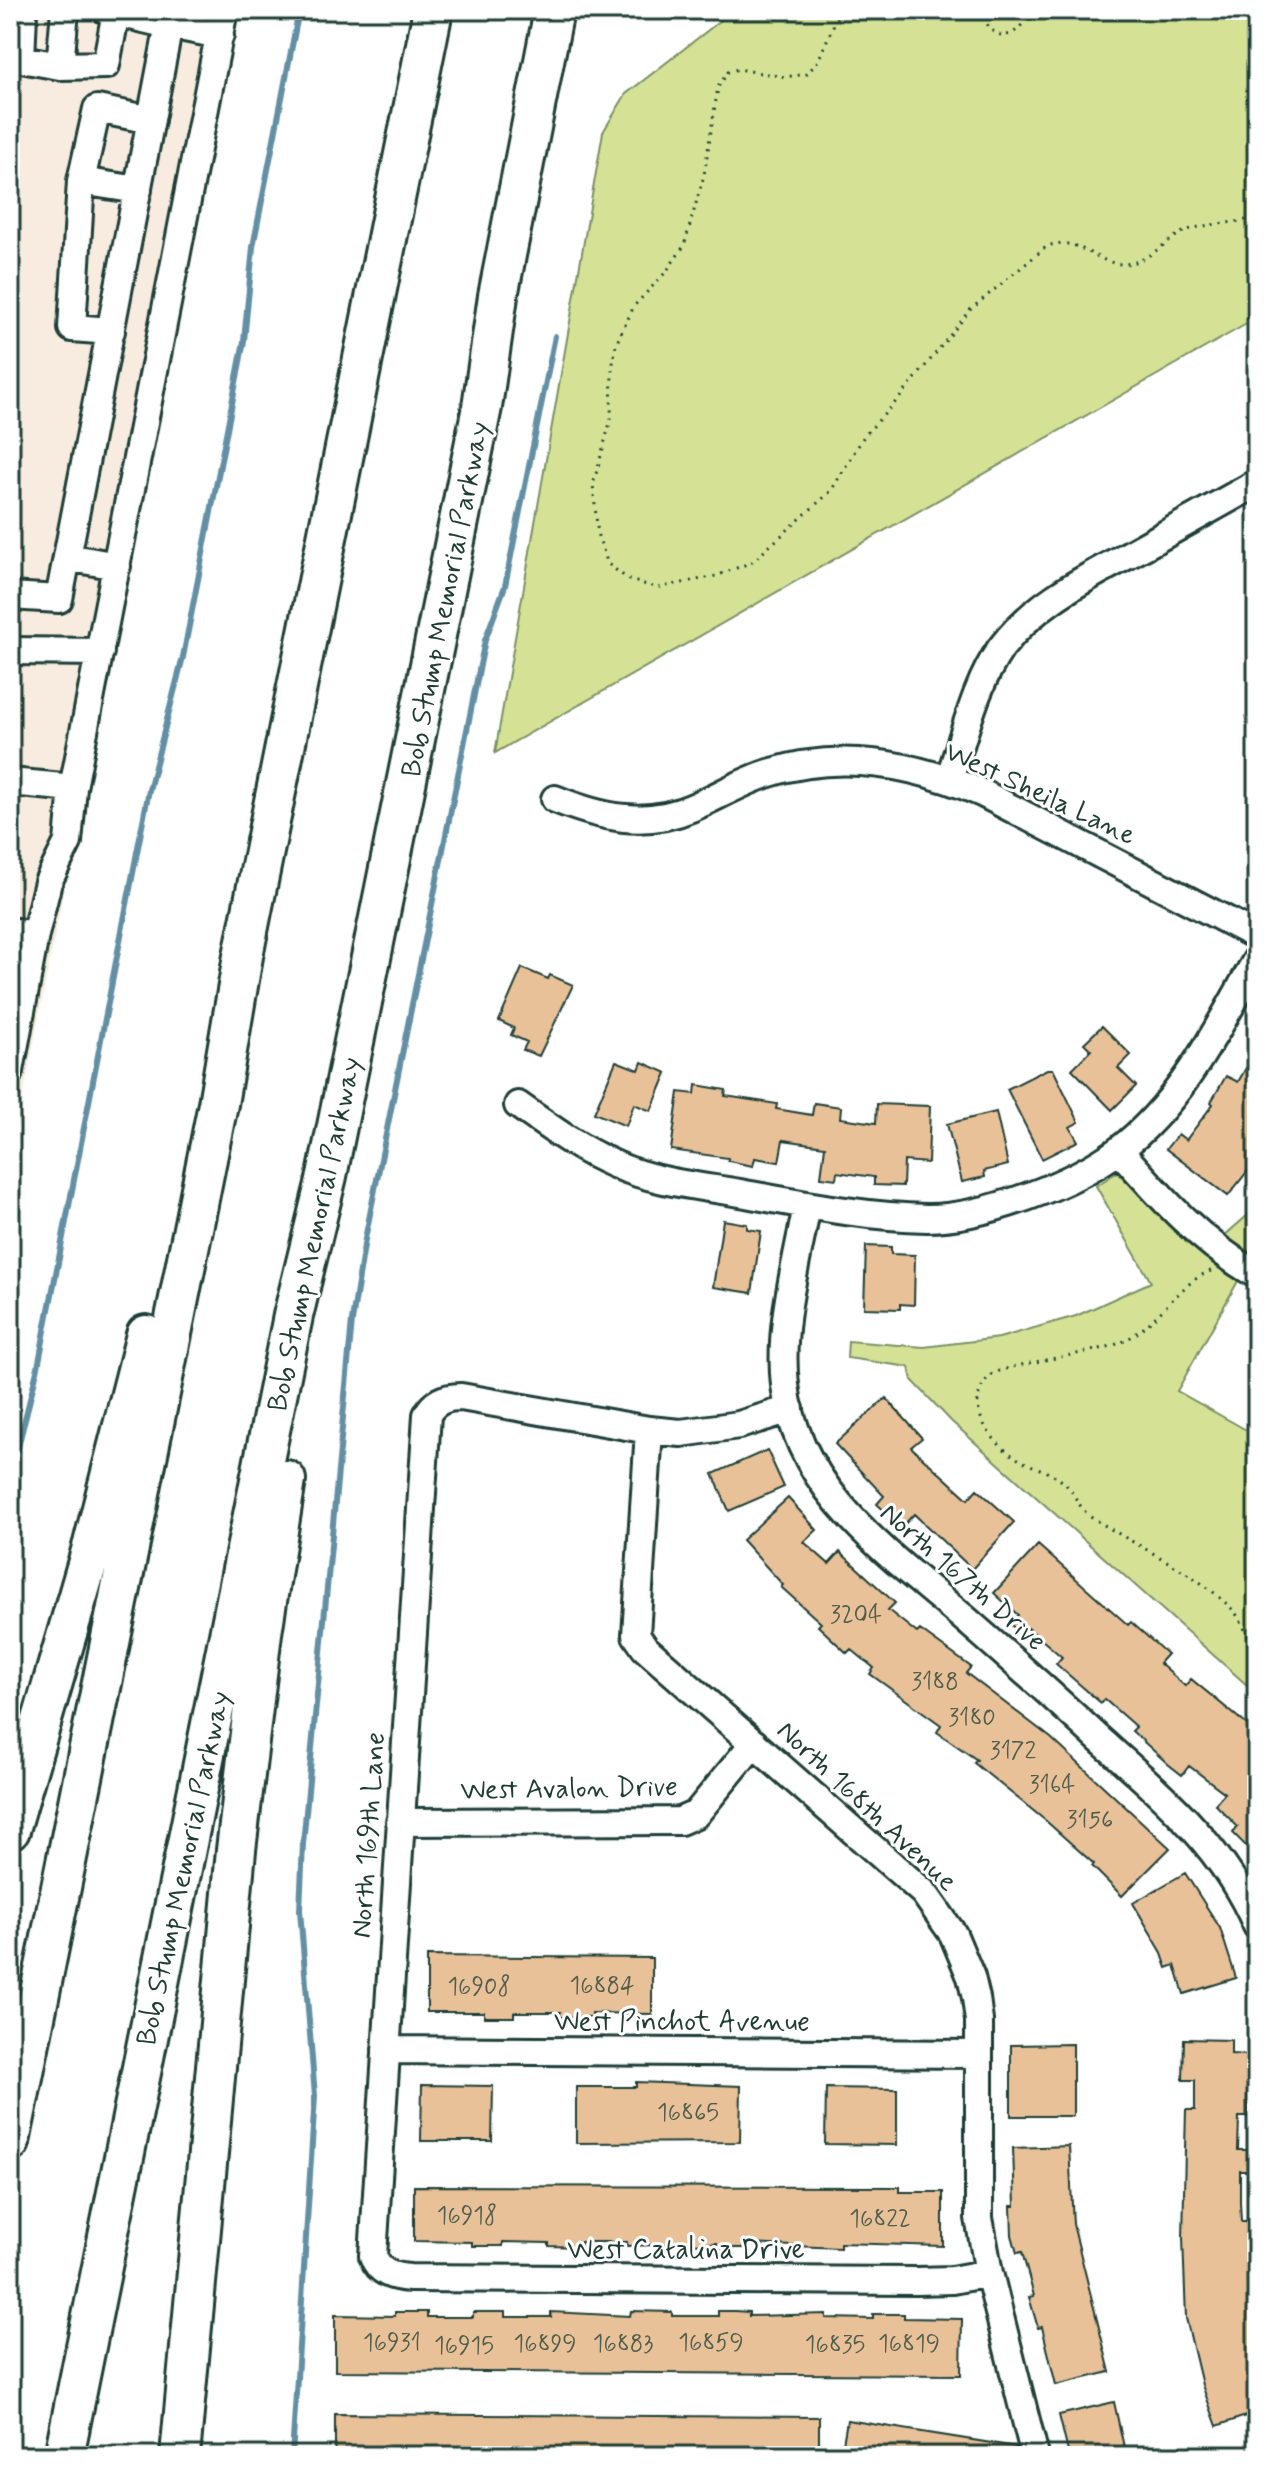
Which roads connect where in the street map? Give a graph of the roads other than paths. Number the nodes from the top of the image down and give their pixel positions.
1 (65, 10) edge
2 (433, 10) edge
3 (554, 10) edge
4 (578, 10) edge
5 (111, 11) edge
6 (22, 12) edge
7 (222, 22) edge
8 (169, 25) junction
9 (60, 66) junction
10 (151, 120) junction
11 (81, 181) junction
12 (138, 190) junction
13 (111, 331) junction
14 (482, 407) junction
15 (1257, 483) edge
16 (67, 557) junction
17 (117, 566) junction
18 (10, 596) edge
19 (10, 651) edge
20 (100, 652) junction
21 (949, 779) junction
22 (10, 782) edge
23 (73, 788) junction
24 (555, 799) dead end
25 (22, 933) edge
26 (1257, 936) edge
27 (243, 956) junction
28 (1257, 959) edge
29 (10, 1071) edge
30 (518, 1105) dead end
31 (1119, 1150) junction
32 (324, 1192) junction
33 (807, 1205) junction
34 (1246, 1269) edge
35 (790, 1409) junction
36 (649, 1430) junction
37 (754, 1743) junction
38 (400, 1822) junction
39 (10, 1830) edge
40 (1257, 1926) edge
41 (386, 2050) junction
42 (979, 2054) junction
43 (10, 2142) edge
44 (382, 2271) joint
45 (989, 2273) junction
46 (64, 2456) edge
47 (180, 2456) edge
48 (1035, 2456) edge

1 - 9 street
2 - 27 highway
3 - 14 highway, Bob Stump Memorial Parkway
4 - 14 highway
5 - 8 street
5 - 9 street
6 - 9 street
7 - 8 street
7 - 17 street
8 - 10 street
10 - 11 street
10 - 12 street
11 - 12 street
11 - 13 street
12 - 13 street
13 - 16 street
14 - 32 highway, Bob Stump Memorial Parkway
15 - 21 street
16 - 17 street
16 - 18 street
17 - 20 street
19 - 20 street
20 - 23 street
21 - 24 street, West Sheila Lane
21 - 26 street, West Sheila Lane
22 - 23 street
23 - 25 street
25 - 29 street
27 - 39 highway
27 - 43 highway
28 - 31 street
30 - 33 street
31 - 33 street
31 - 34 street
32 - 46 highway, Bob Stump Memorial Parkway
32 - 47 highway
33 - 35 street, North 167th Drive
35 - 36 street
35 - 40 street, North 167th Drive
36 - 37 street, North 168th Avenue
36 - 38 street, North 169th Lane
37 - 38 street, West Avalon Drive
37 - 42 street, North 168th Avenue
38 - 41 street, North 169th Lane
41 - 42 street, West Pinchot Avenue
41 - 44 street, North 169th Lane
42 - 45 street, North 168th Avenue
44 - 45 street, West Catalina Drive
45 - 48 street, North 168th Avenue

